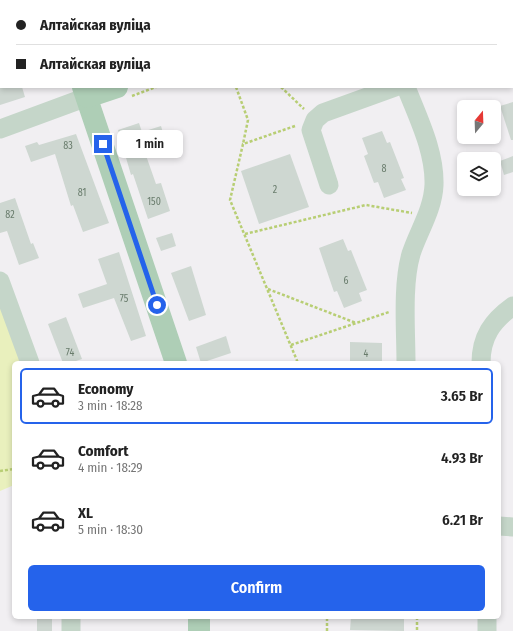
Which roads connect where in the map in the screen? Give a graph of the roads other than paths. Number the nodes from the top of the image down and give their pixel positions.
1 (111, 88) edge
2 (392, 88) edge
3 (406, 88) edge
4 (85, 92) edge
5 (0, 129) edge
6 (328, 185) dead end
7 (0, 281) edge
8 (513, 306) edge
9 (29, 361) edge
10 (175, 361) edge
11 (406, 361) edge
12 (481, 361) edge
13 (501, 526) edge
14 (513, 527) edge
15 (71, 619) edge
16 (199, 619) edge
17 (487, 619) edge
18 (71, 631) edge
19 (199, 631) edge
20 (487, 631) edge

1 - 4 main road
2 - 6 street
3 - 11 street
4 - 5 street
4 - 10 main road
7 - 9 street
8 - 12 street
13 - 14 street
15 - 18 street
16 - 19 main road
17 - 20 street

